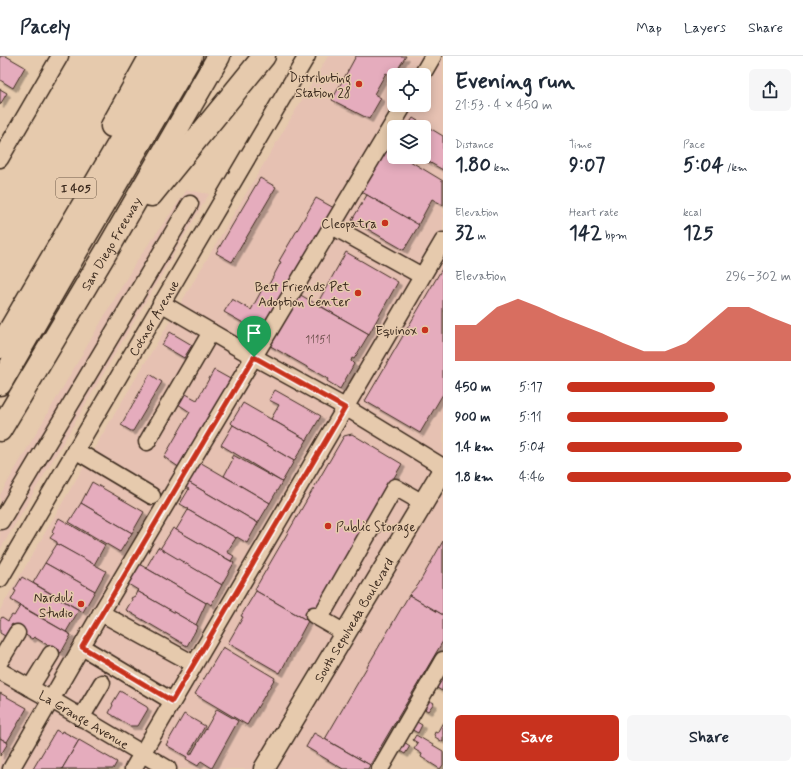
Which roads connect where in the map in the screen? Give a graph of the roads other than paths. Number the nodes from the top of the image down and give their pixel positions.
1 (60, 56) edge
2 (152, 56) edge
3 (170, 56) edge
4 (191, 56) edge
5 (219, 56) edge
6 (264, 56) edge
7 (307, 56) edge
8 (433, 56) edge
9 (426, 68) edge
10 (400, 112) edge
11 (0, 159) edge
12 (190, 204) dead end
13 (332, 226) junction
14 (443, 240) edge
15 (108, 248) junction
16 (422, 276) junction
17 (161, 303) junction
18 (0, 320) edge
19 (211, 332) junction
20 (0, 347) edge
21 (254, 357) junction
22 (0, 384) edge
23 (345, 408) junction
24 (0, 430) edge
25 (148, 442) dead end
26 (75, 450) junction
27 (443, 469) edge
28 (152, 496) dead end
29 (423, 503) junction
30 (0, 521) edge
31 (0, 579) edge
32 (101, 613) junction
33 (17, 633) dead end
34 (345, 633) junction
35 (82, 647) junction
36 (51, 654) dead end
37 (443, 660) edge
38 (0, 661) edge
39 (194, 664) junction
40 (0, 671) edge
41 (102, 683) dead end
42 (30, 688) junction
43 (52, 700) junction
44 (172, 701) junction
45 (81, 718) junction
46 (141, 754) junction
47 (11, 769) edge
48 (133, 769) edge
49 (168, 769) edge
50 (264, 769) edge
51 (380, 769) edge

1 - 11 street
2 - 18 highway, I 405
3 - 20 highway
4 - 22 highway
5 - 15 highway, San Diego Freeway
6 - 15 highway
7 - 17 street, Cotner Avenue
8 - 9 street
10 - 13 street
12 - 30 street
13 - 16 street
13 - 21 street
14 - 16 street
15 - 24 highway, San Diego Freeway
16 - 23 street
17 - 19 street
17 - 26 street, Cotner Avenue
19 - 21 street
19 - 25 street
21 - 23 street
21 - 32 street
23 - 27 street
23 - 39 street
26 - 28 street
26 - 31 street, Cotner Avenue
27 - 29 main road, South Sepulveda Boulevard
29 - 34 main road, South Sepulveda Boulevard
29 - 34 street
32 - 35 street
32 - 39 street
33 - 38 street
34 - 50 main road, South Sepulveda Boulevard
35 - 43 street
35 - 44 street
36 - 42 street
37 - 51 street
39 - 44 street
40 - 42 street, La Grange Avenue
41 - 45 street
42 - 43 street, La Grange Avenue
43 - 45 street, La Grange Avenue
43 - 47 street
44 - 46 street
45 - 46 street, La Grange Avenue
46 - 48 street
46 - 49 street, La Grange Avenue

